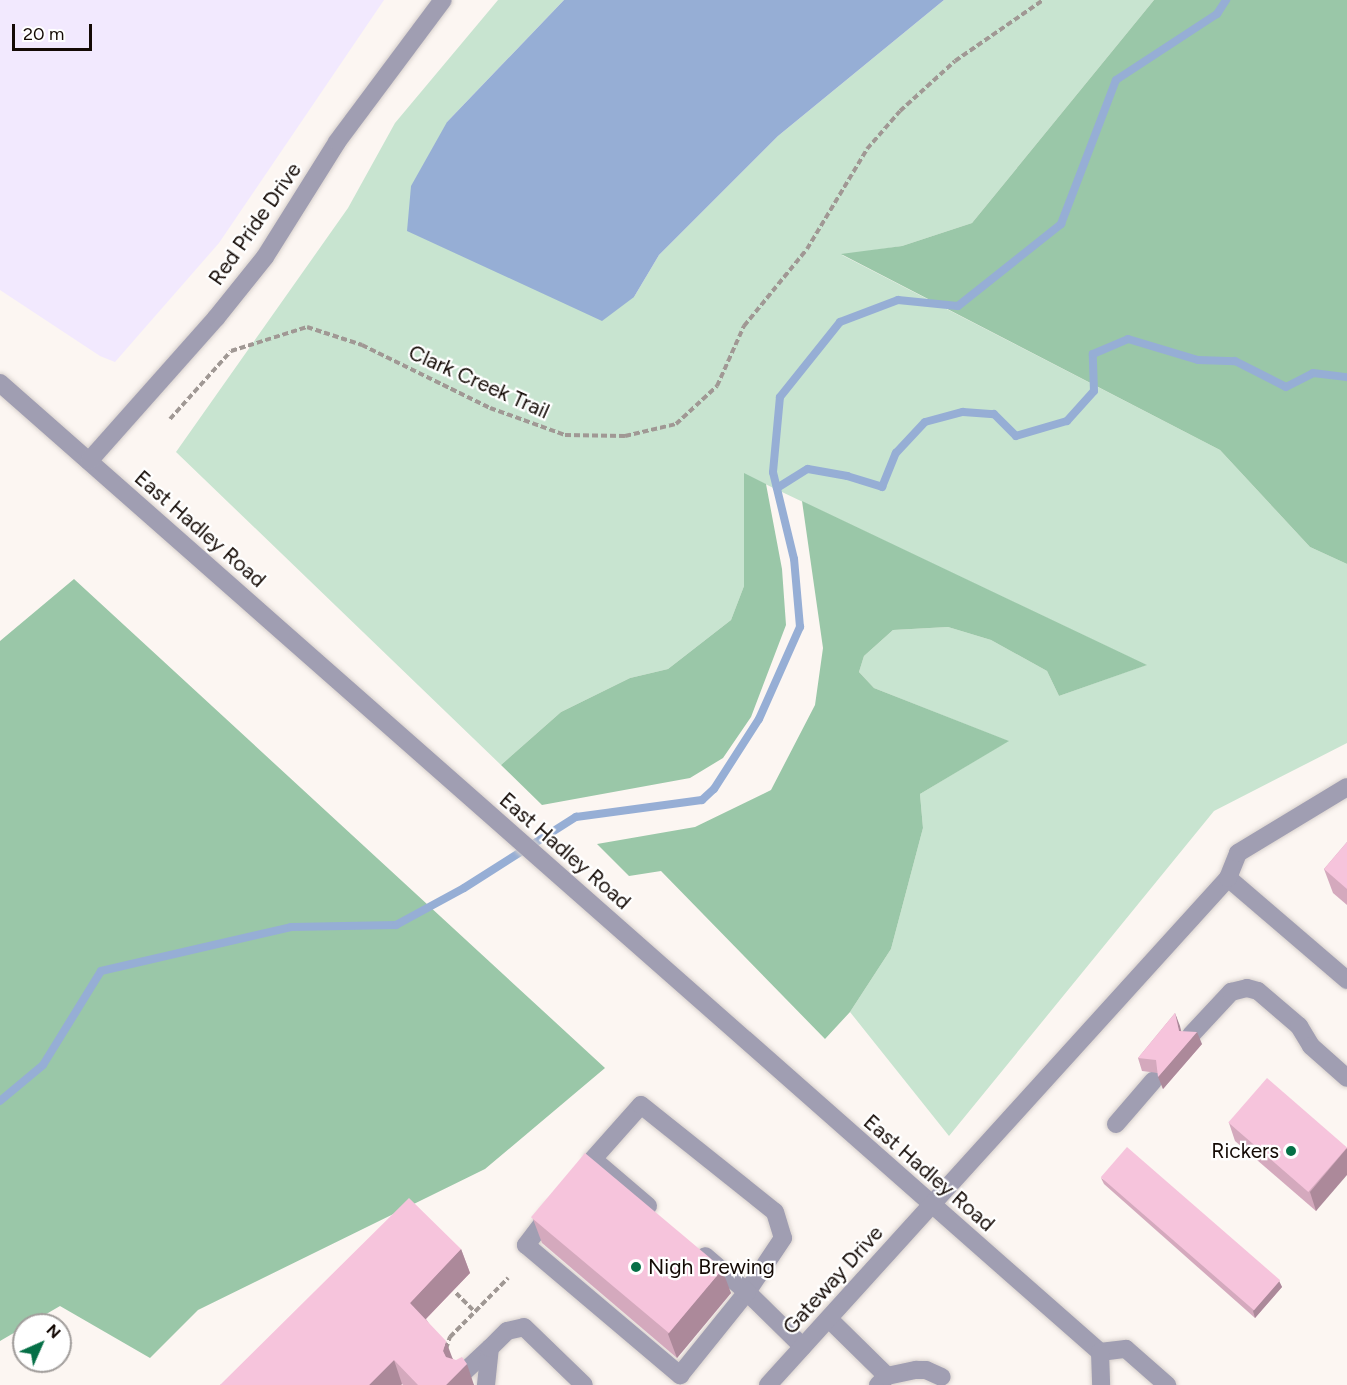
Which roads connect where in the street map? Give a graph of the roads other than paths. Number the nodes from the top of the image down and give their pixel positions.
1 (443, 0) edge
2 (0, 383) edge
3 (89, 461) junction
4 (1347, 787) edge
5 (1228, 878) junction
6 (1347, 980) edge
7 (1191, 1035) edge
8 (1347, 1078) edge
9 (1153, 1081) dead end
10 (1116, 1124) dead end
11 (593, 1159) junction
12 (580, 1176) edge
13 (566, 1193) edge
14 (931, 1205) junction
15 (662, 1219) edge
16 (688, 1242) edge
17 (747, 1292) junction
18 (829, 1318) junction
19 (803, 1347) junction
20 (490, 1348) junction
21 (1100, 1352) junction
22 (463, 1373) edge
23 (942, 1377) dead end
24 (888, 1382) edge
25 (486, 1385) edge
26 (584, 1385) edge
27 (768, 1385) edge
28 (1101, 1385) edge
29 (1167, 1385) edge

1 - 3 street, Red Pride Drive
2 - 3 street, East Hadley Road
3 - 14 street, East Hadley Road
4 - 5 street, Gateway Drive
5 - 6 street
5 - 14 street, Gateway Drive
7 - 8 street
9 - 10 street
11 - 12 street
11 - 15 street
11 - 17 street
13 - 17 street
14 - 18 street, Gateway Drive
14 - 21 street, East Hadley Road
16 - 17 street
17 - 19 street
18 - 19 street, Gateway Drive
18 - 24 street
19 - 27 street, Gateway Drive
20 - 22 street
20 - 25 street
20 - 26 street
21 - 28 street
21 - 29 street
23 - 24 street

